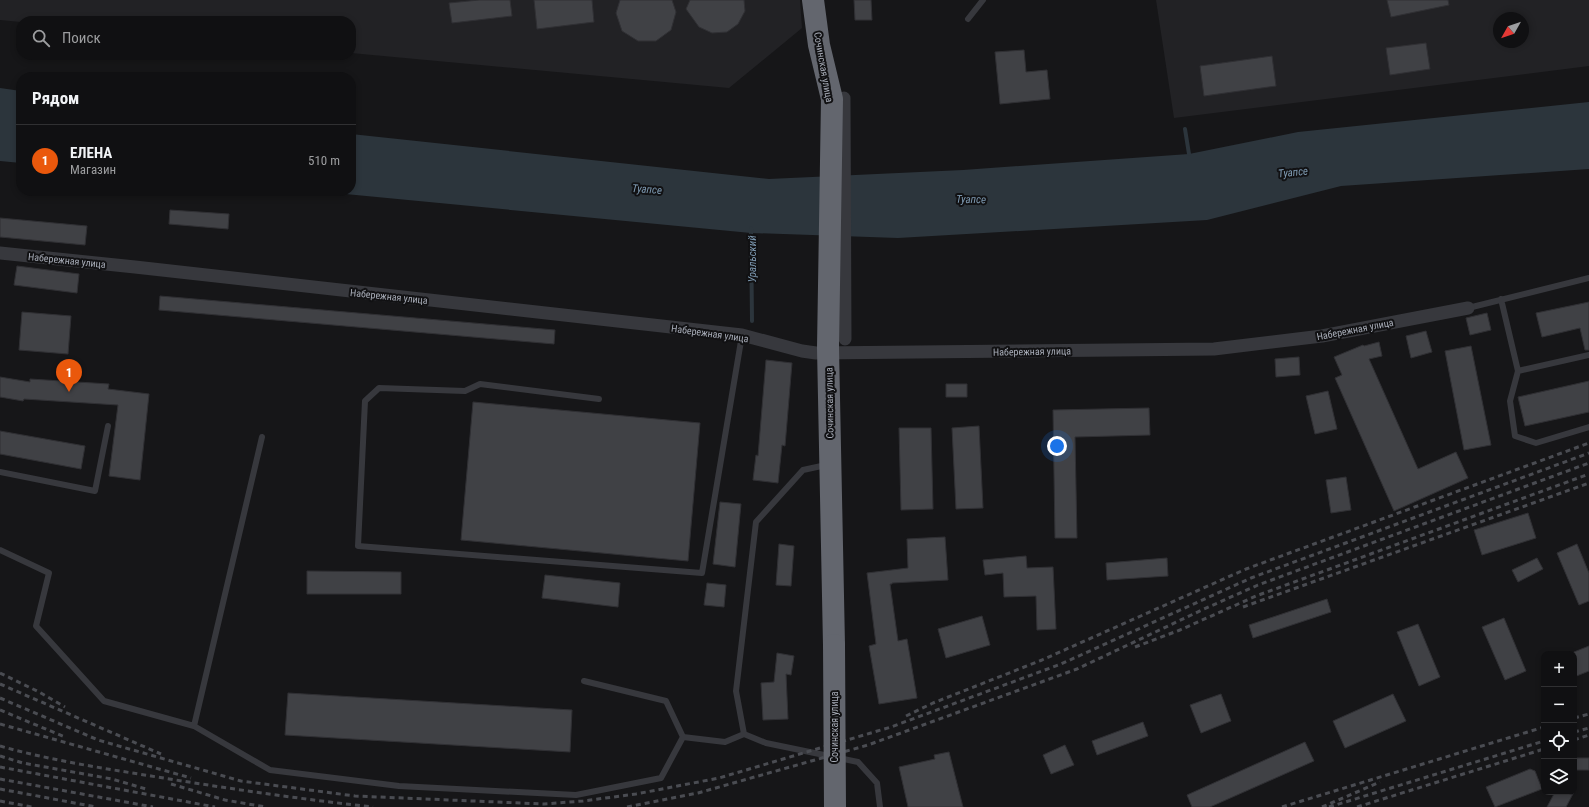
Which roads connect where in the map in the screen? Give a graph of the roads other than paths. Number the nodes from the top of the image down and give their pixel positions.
1 (813, 0) edge
2 (983, 0) edge
3 (968, 19) dead end
4 (0, 253) edge
5 (1589, 278) edge
6 (1501, 299) junction
7 (1468, 308) joint
8 (742, 335) junction
9 (834, 347) junction
10 (1589, 355) edge
11 (1518, 371) junction
12 (599, 399) dead end
13 (108, 426) dead end
14 (1589, 427) edge
15 (262, 437) dead end
16 (830, 464) junction
17 (0, 472) edge
18 (0, 550) edge
19 (584, 681) dead end
20 (194, 726) junction
21 (744, 734) junction
22 (683, 737) junction
23 (835, 807) edge
24 (880, 807) edge

1 - 9 highway, Сочинская улица
2 - 3 lane
4 - 8 street, Набережная улица
5 - 6 lane
6 - 7 lane
6 - 11 lane
7 - 9 street, Набережная улица
8 - 9 street, Набережная улица
8 - 12 lane
9 - 16 highway, Сочинская улица
10 - 11 lane
11 - 14 lane
13 - 17 lane
15 - 20 lane
16 - 21 lane
16 - 23 highway, Сочинская улица, bridge
18 - 20 lane
19 - 22 lane
20 - 22 lane
21 - 22 lane
21 - 24 lane

